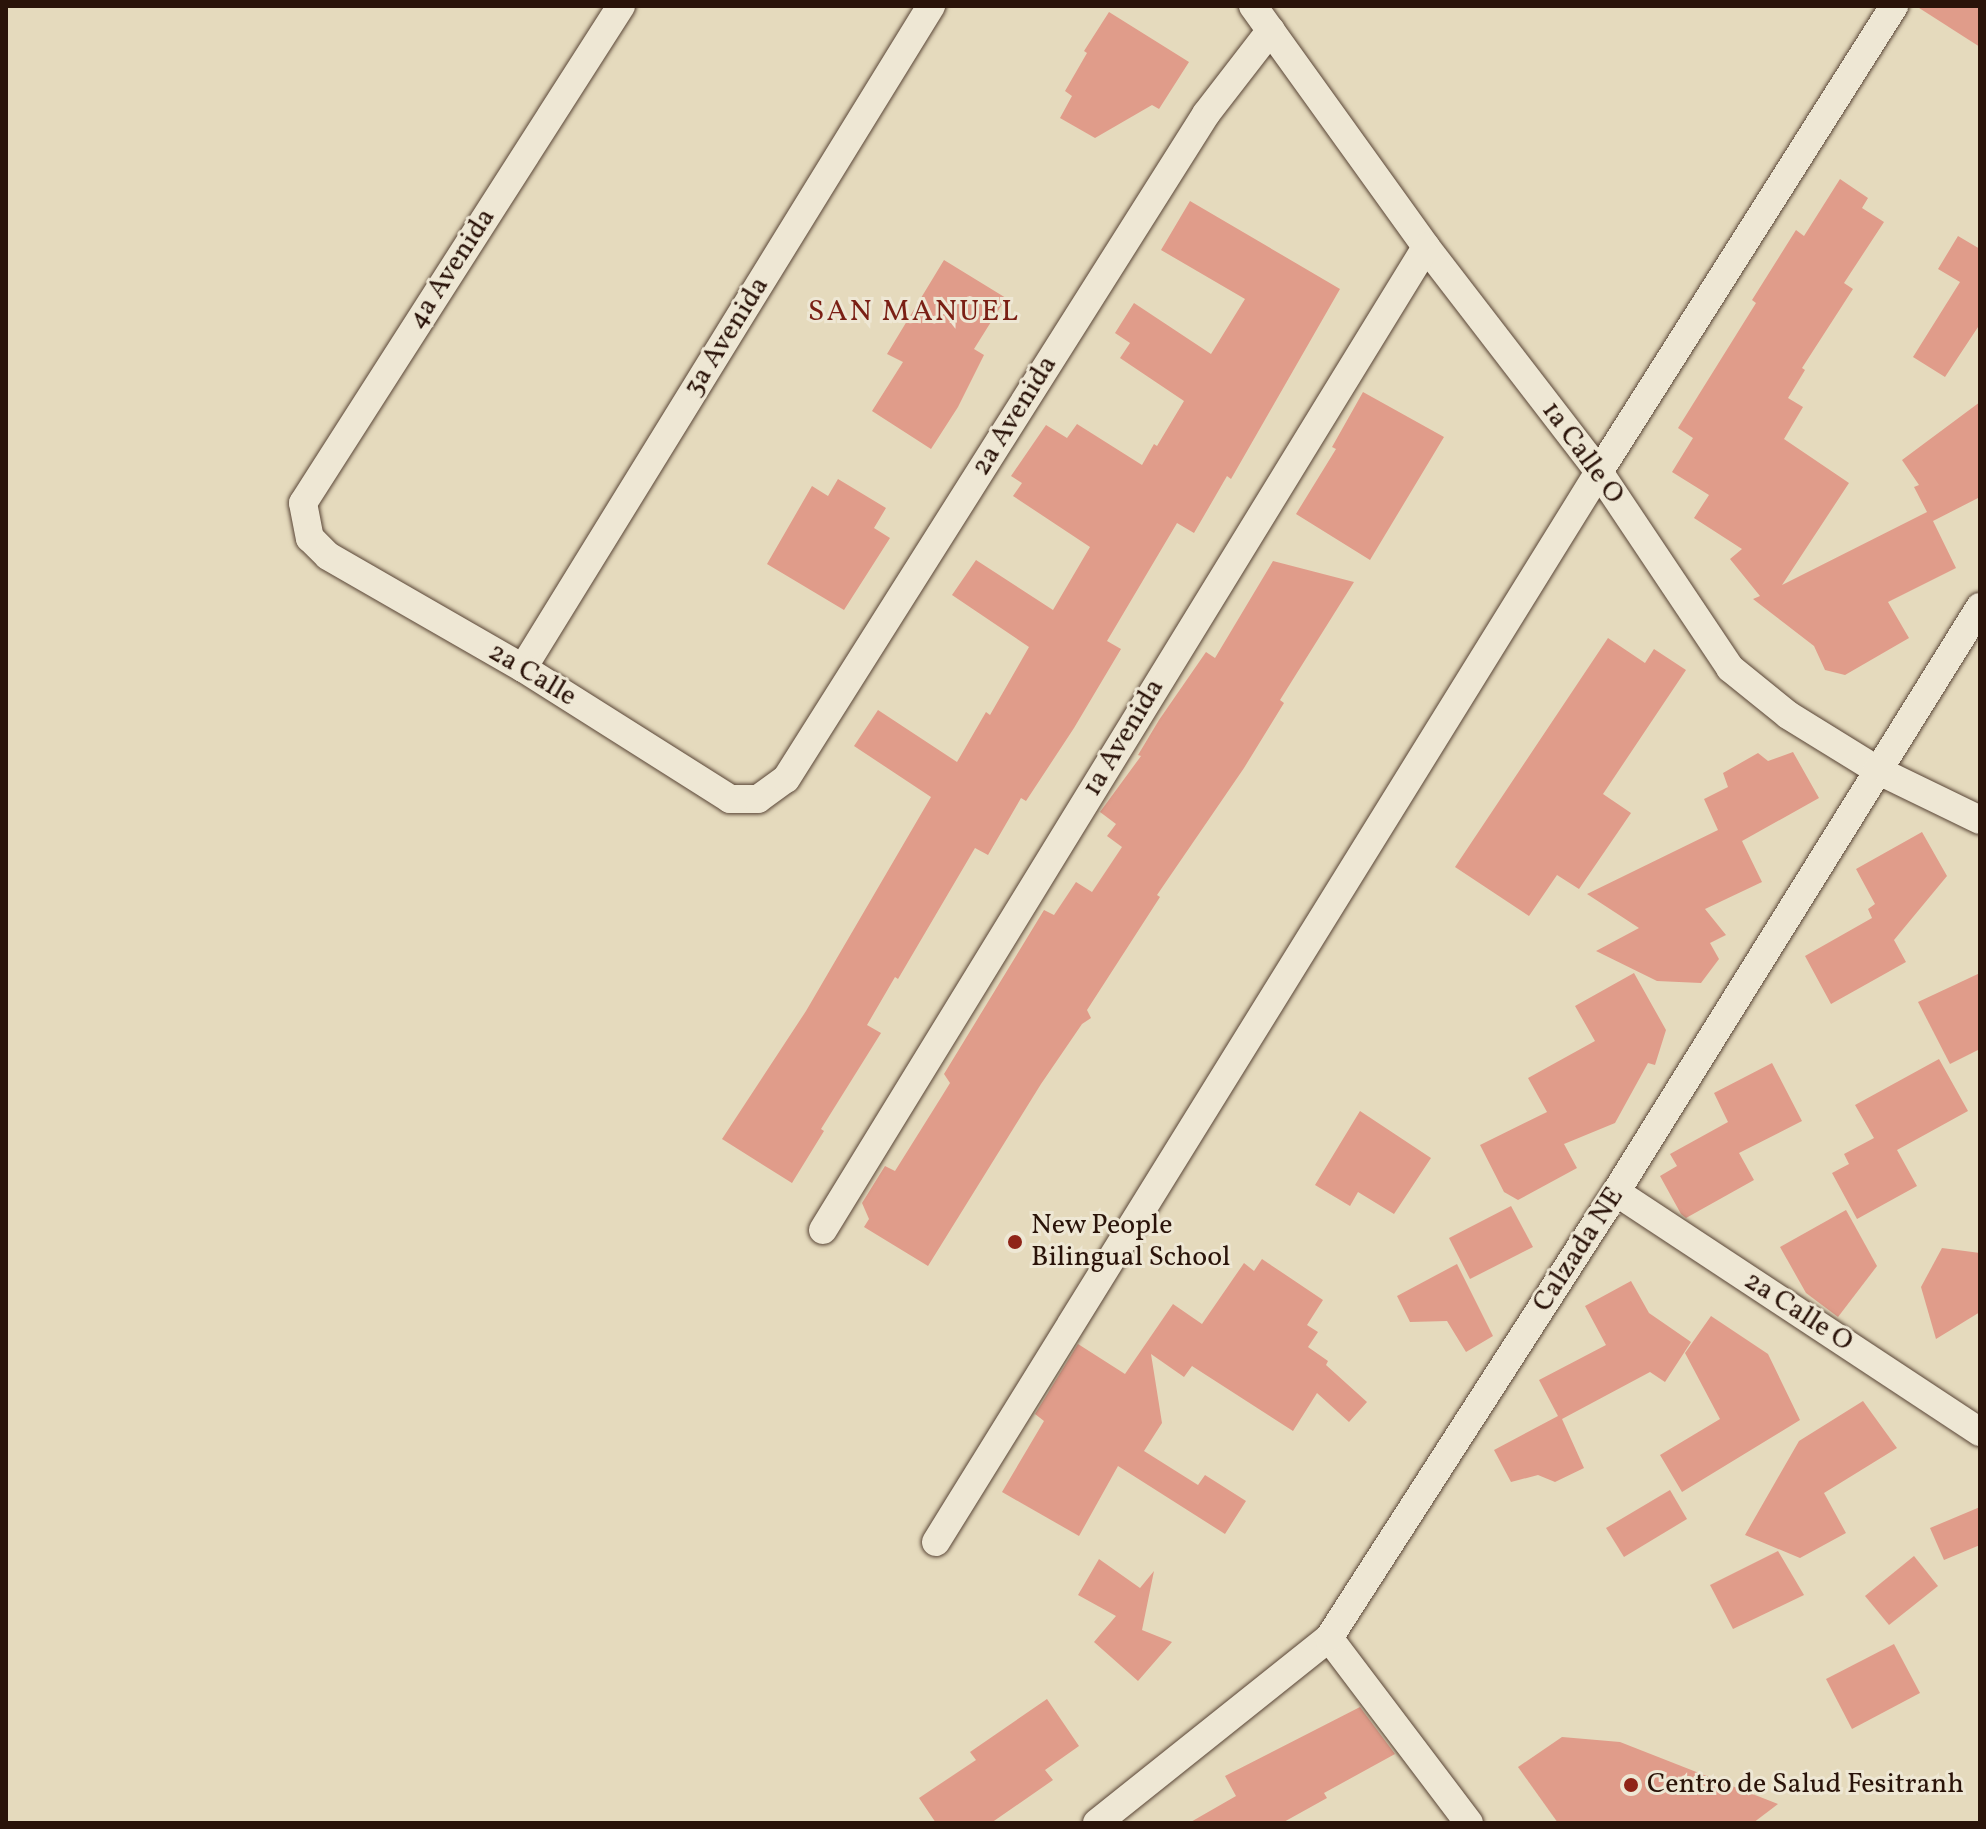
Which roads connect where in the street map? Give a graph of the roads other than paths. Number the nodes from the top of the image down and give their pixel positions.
1 (621, 6) edge
2 (931, 6) edge
3 (1253, 6) edge
4 (1894, 6) edge
5 (1271, 30) junction
6 (1426, 247) junction
7 (1599, 472) junction
8 (310, 538) joint
9 (1980, 607) edge
10 (523, 668) junction
11 (1877, 770) junction
12 (758, 799) joint
13 (1980, 820) edge
14 (1616, 1192) junction
15 (823, 1230) dead end
16 (1980, 1432) edge
17 (936, 1542) dead end
18 (1329, 1638) junction
19 (1097, 1823) edge
20 (1469, 1823) edge

1 - 8 street, 4a Avenida
2 - 10 street, 3a Avenida
3 - 5 street, 1a Calle O
4 - 7 street
5 - 6 street, 1a Calle O
5 - 12 street, 2a Avenida
6 - 7 street, 1a Calle O
6 - 15 street, 1a Avenida
7 - 11 street, 1a Calle O
7 - 17 street
8 - 10 street, 2a Calle
9 - 11 street, Calzada NE
10 - 12 street, 2a Calle
11 - 13 street, 1a Calle O
11 - 14 street, Calzada NE
14 - 16 street, 2a Calle O
14 - 18 street, Calzada NE
18 - 19 street, Calzada NE
18 - 20 street

